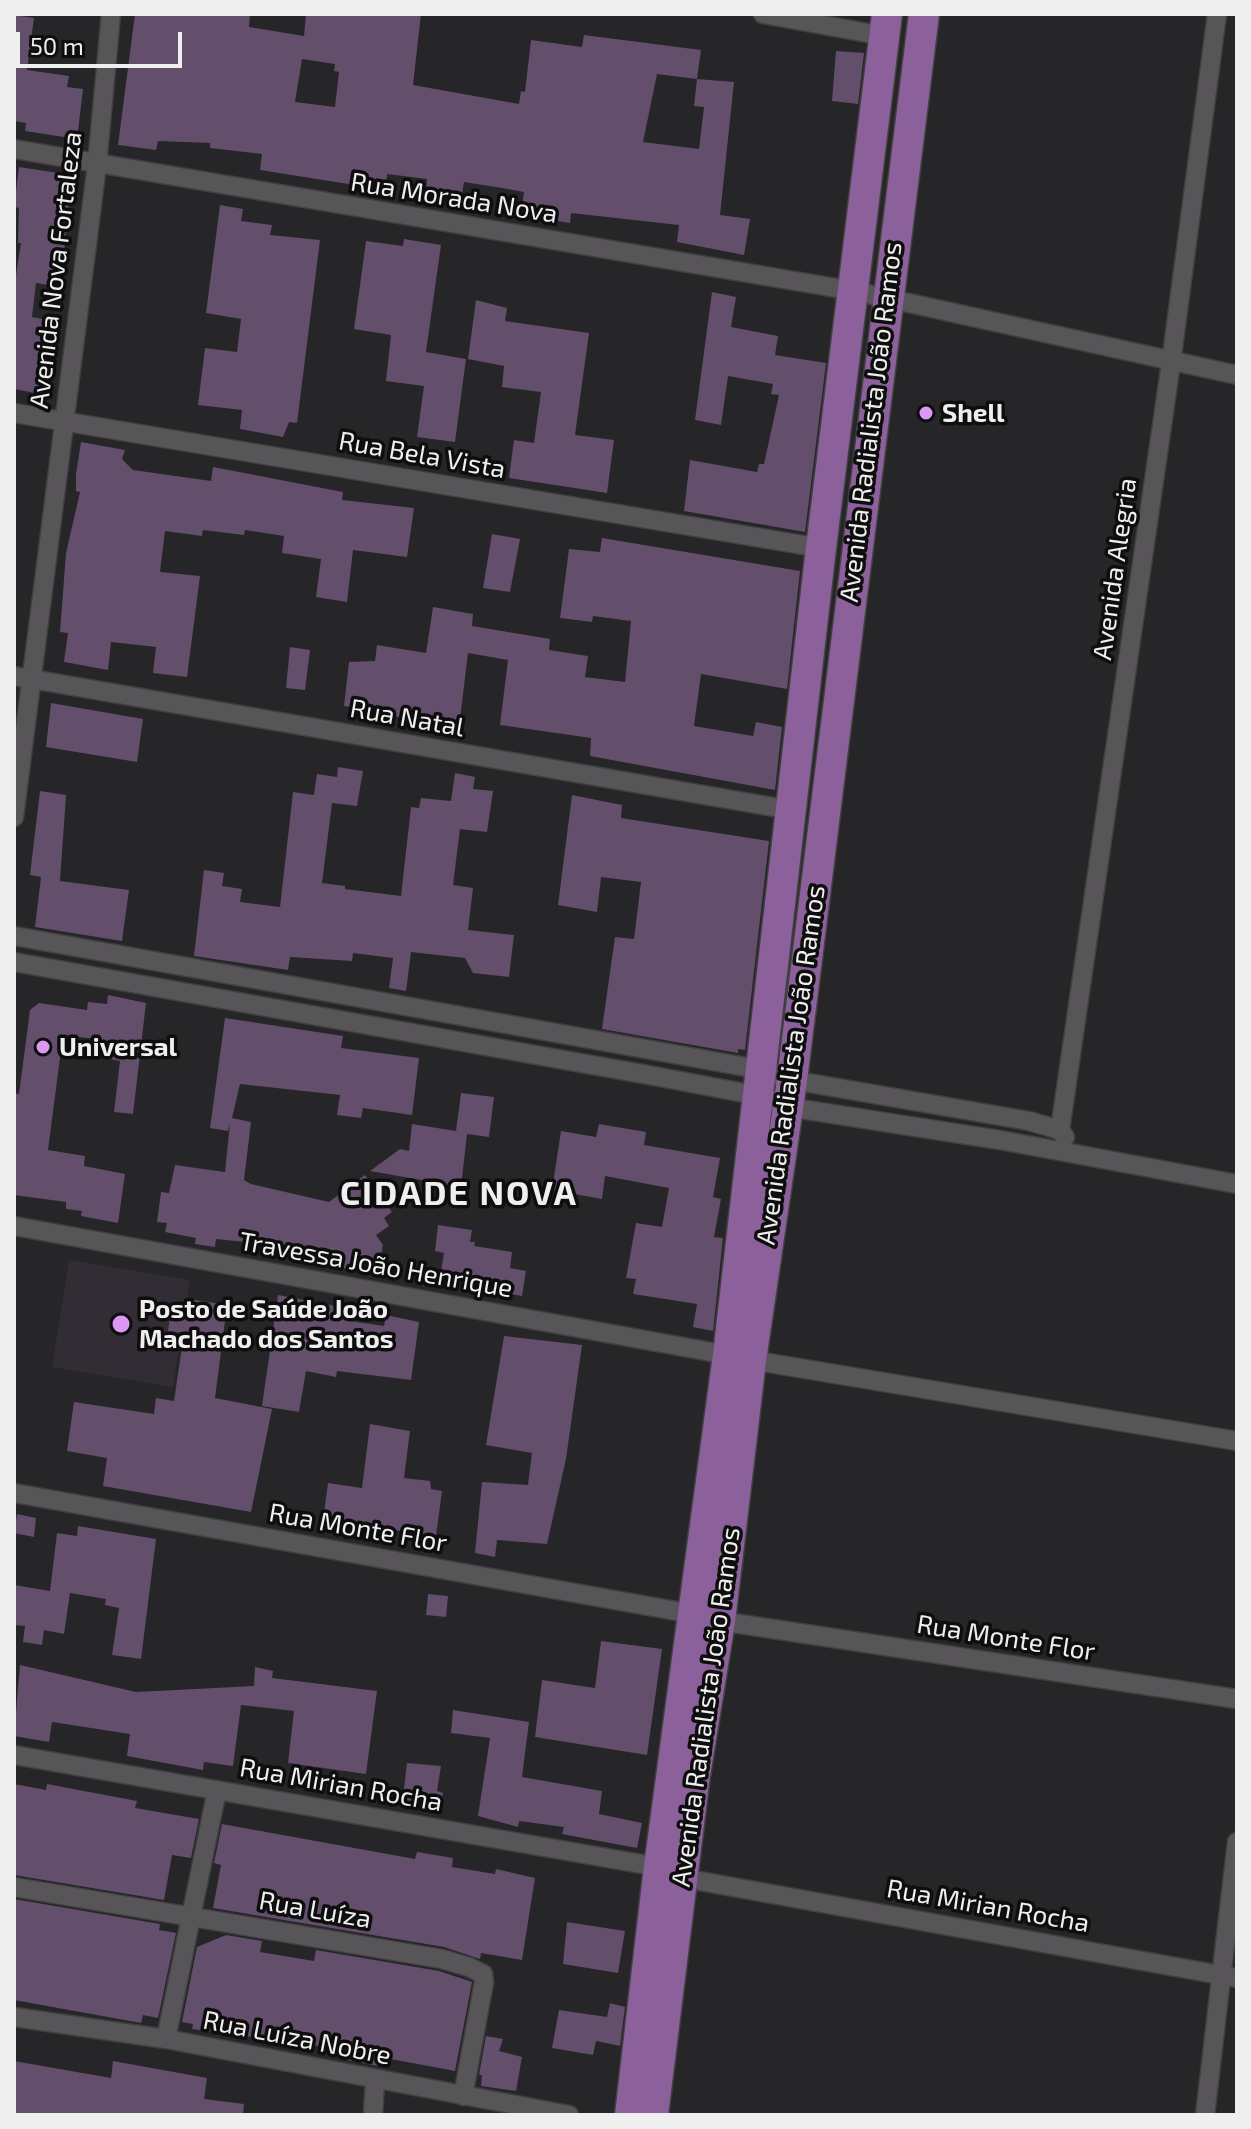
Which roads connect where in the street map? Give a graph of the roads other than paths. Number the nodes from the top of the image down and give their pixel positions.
1 (111, 14) edge
2 (763, 14) edge
3 (924, 14) edge
4 (1217, 14) edge
5 (886, 25) edge
6 (14, 149) edge
7 (97, 165) junction
8 (854, 291) junction
9 (886, 298) junction
10 (1171, 363) junction
11 (1237, 375) edge
12 (14, 413) edge
13 (64, 422) junction
14 (821, 548) junction
15 (23, 678) edge
16 (791, 810) junction
17 (14, 817) edge
18 (14, 936) edge
19 (14, 962) edge
20 (170, 965) junction
21 (166, 990) junction
22 (404, 1006) junction
23 (399, 1031) junction
24 (658, 1052) junction
25 (654, 1076) junction
26 (776, 1088) junction
27 (1060, 1130) junction
28 (1080, 1154) junction
29 (1237, 1184) edge
30 (14, 1226) edge
31 (739, 1358) junction
32 (1237, 1441) edge
33 (14, 1493) edge
34 (706, 1617) junction
35 (1237, 1699) edge
36 (14, 1755) edge
37 (217, 1790) junction
38 (1237, 1842) edge
39 (671, 1873) junction
40 (14, 1887) edge
41 (191, 1916) junction
42 (1229, 1976) edge
43 (14, 2017) edge
44 (166, 2039) junction
45 (375, 2079) junction
46 (463, 2096) junction
47 (373, 2115) edge
48 (569, 2115) edge
49 (630, 2115) edge
50 (653, 2115) edge
51 (1205, 2115) edge

1 - 7 street, Avenida Nova Fortaleza
2 - 5 street
3 - 9 main road, Avenida Radialista João Ramos
4 - 10 street, Avenida Alegria
5 - 8 main road, Avenida Radialista João Ramos
6 - 7 street, Rua Morada Nova
7 - 8 street, Rua Morada Nova
7 - 13 street, Avenida Nova Fortaleza
8 - 9 street, Rua Morada Nova
8 - 14 main road, Avenida Radialista João Ramos
9 - 10 street, Rua Morada Nova
9 - 26 main road, Avenida Radialista João Ramos
10 - 11 street, Rua Morada Nova
10 - 27 street, Avenida Alegria
12 - 13 street, Rua Bela Vista
13 - 14 street, Rua Bela Vista
13 - 15 street, Avenida Nova Fortaleza
14 - 16 main road, Avenida Radialista João Ramos
15 - 16 street, Rua Natal
15 - 17 street, Avenida Nova Fortaleza
16 - 26 main road, Avenida Radialista João Ramos
18 - 20 street
19 - 21 street
20 - 21 street
20 - 22 street
21 - 23 street
22 - 23 street
22 - 24 street
23 - 25 street
24 - 25 street
24 - 26 street
25 - 26 street
26 - 27 street
26 - 28 street
26 - 31 main road, Avenida Radialista João Ramos
27 - 28 street
28 - 29 street
30 - 31 street, Travessa João Henrique
31 - 32 street, Travessa João Henrique
31 - 34 main road, Avenida Radialista João Ramos
33 - 34 street, Rua Monte Flor
34 - 35 street, Rua Monte Flor
34 - 39 main road, Avenida Radialista João Ramos
36 - 37 street, Rua Mirian Rocha
37 - 39 street, Rua Mirian Rocha
37 - 41 street
38 - 42 street
39 - 42 street, Rua Mirian Rocha
39 - 49 main road, Avenida Radialista João Ramos
39 - 50 main road, Avenida Radialista João Ramos
40 - 41 street, Rua Luíza
41 - 44 street
41 - 46 street, Rua Luíza
42 - 51 street
43 - 44 street, Rua Luíza Nobre
44 - 45 street, Rua Luíza Nobre
45 - 46 street, Rua Luíza Nobre
45 - 47 street
46 - 48 street, Rua Luíza Nobre

